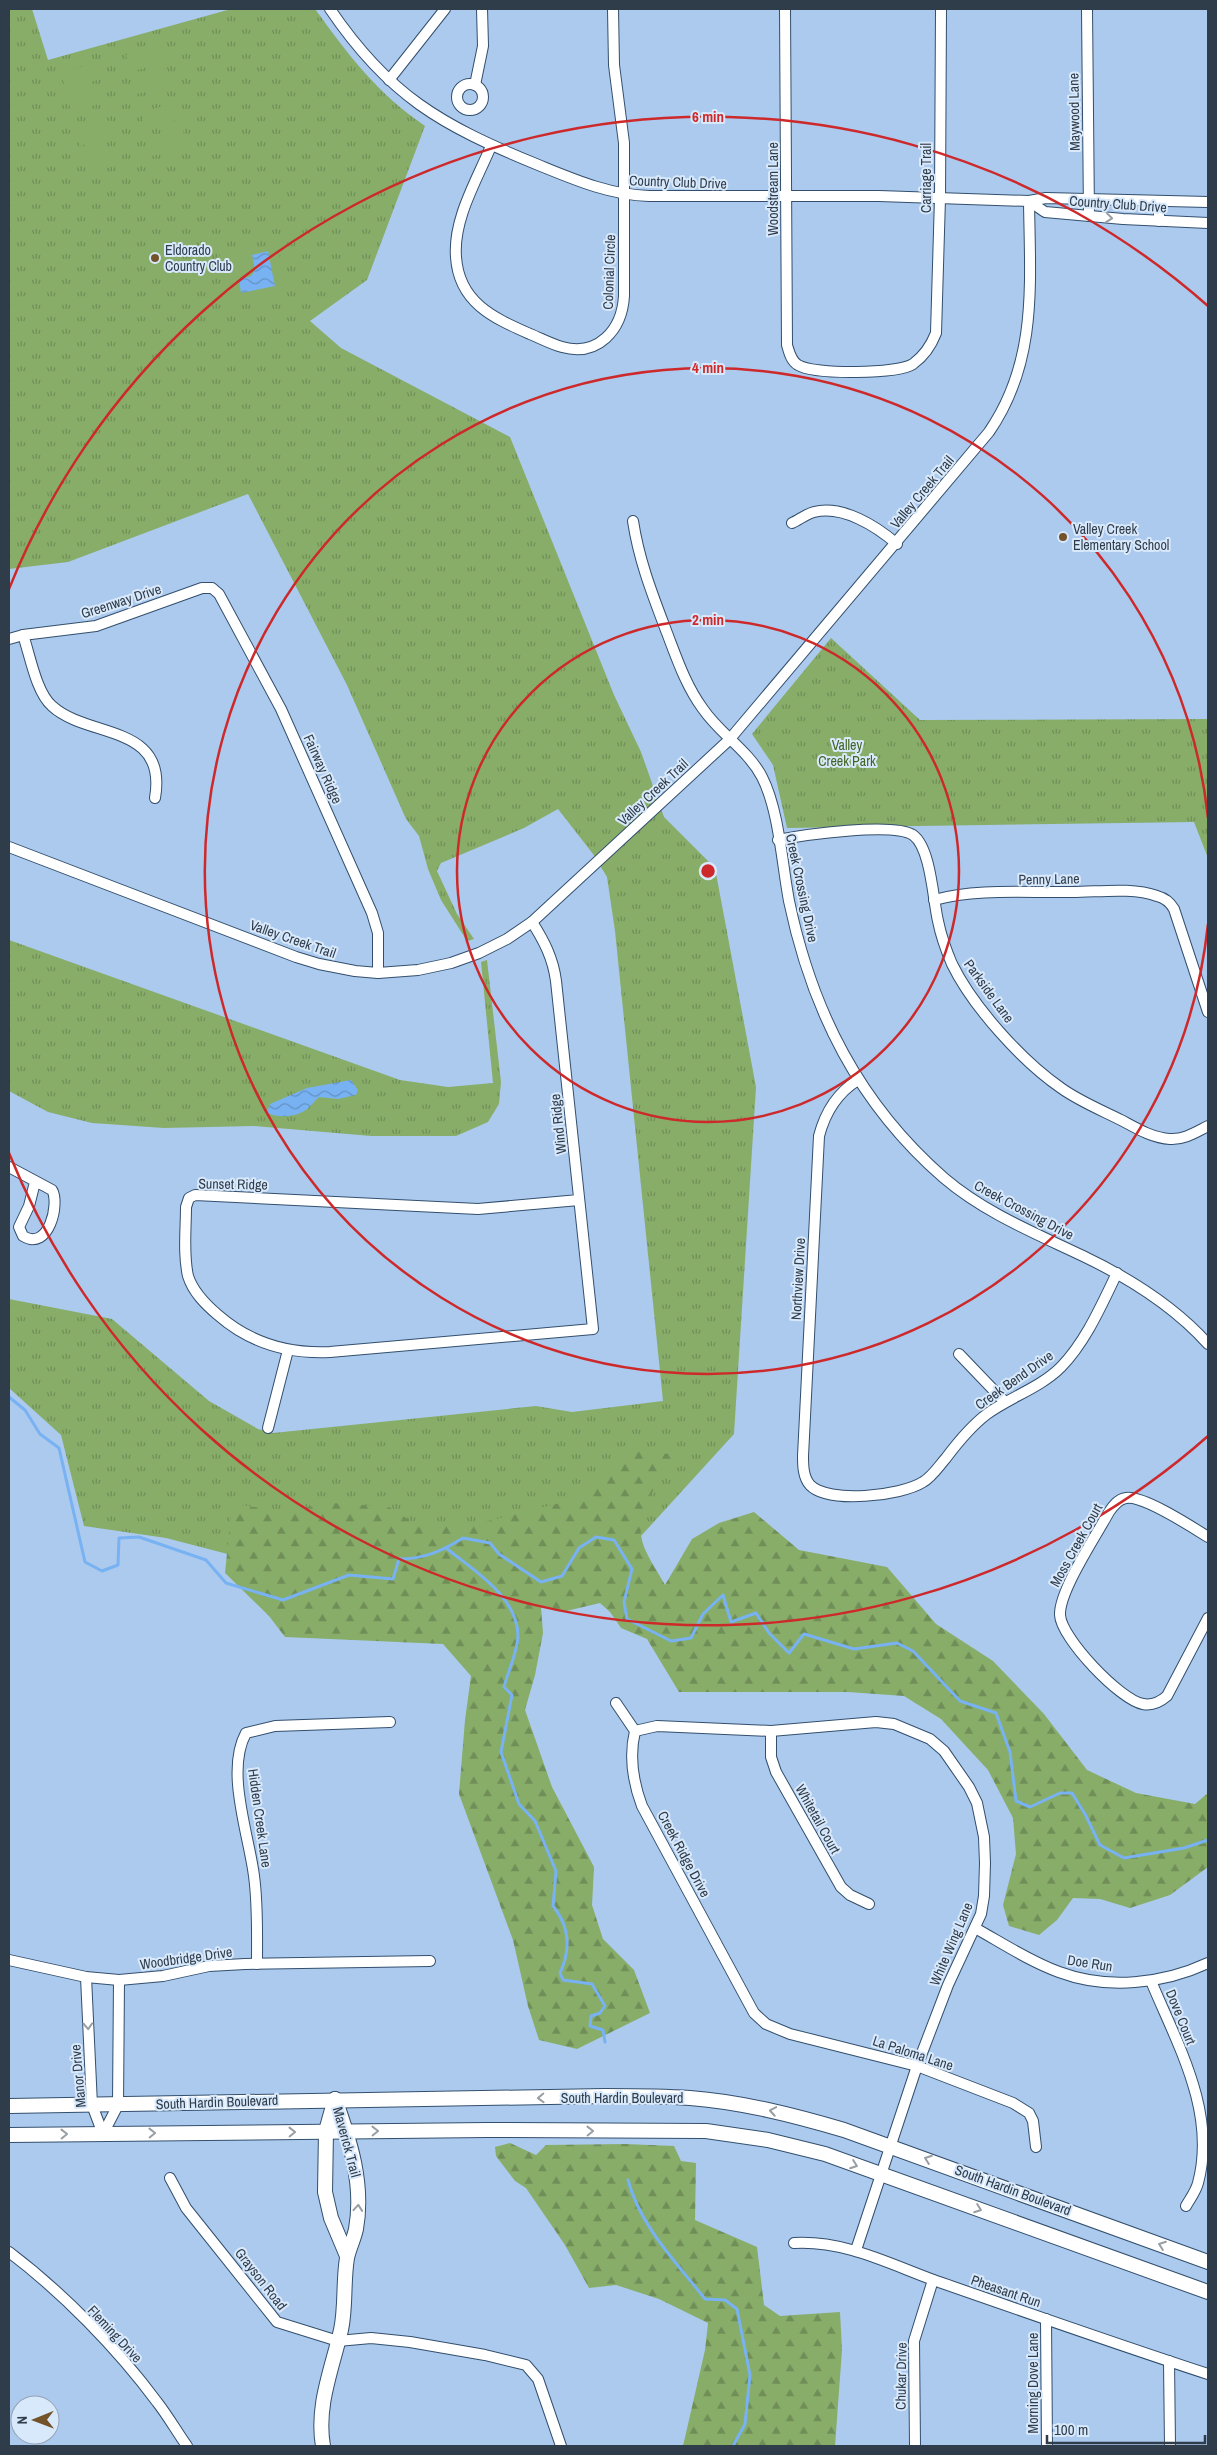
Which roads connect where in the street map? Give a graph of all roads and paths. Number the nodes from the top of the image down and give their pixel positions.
1 (330, 9) edge
2 (444, 9) edge
3 (482, 9) edge
4 (613, 9) edge
5 (785, 9) edge
6 (941, 9) edge
7 (1087, 9) edge
8 (389, 80) junction
9 (475, 85) dead end
10 (492, 146) junction
11 (623, 194) junction
12 (786, 197) junction
13 (940, 198) junction
14 (1089, 199) junction
15 (1029, 201) junction
16 (1159, 201) junction
17 (1208, 202) edge
18 (1089, 216) junction
19 (1158, 221) junction
20 (1208, 223) edge
21 (931, 346) joint
22 (633, 522) dead end
23 (792, 523) dead end
24 (897, 544) junction
25 (212, 588) joint
26 (23, 635) junction
27 (9, 639) edge
28 (729, 740) junction
29 (155, 798) dead end
30 (778, 840) junction
31 (9, 847) edge
32 (934, 900) junction
33 (532, 922) junction
34 (378, 972) junction
35 (1208, 1012) edge
36 (858, 1080) junction
37 (1208, 1126) edge
38 (9, 1167) edge
39 (35, 1182) junction
40 (579, 1200) junction
41 (1117, 1273) junction
42 (593, 1329) joint
43 (1208, 1344) edge
44 (288, 1350) junction
45 (960, 1354) dead end
46 (1005, 1402) junction
47 (268, 1428) dead end
48 (816, 1490) joint
49 (1208, 1537) edge
50 (1208, 1618) edge
51 (616, 1703) dead end
52 (390, 1722) dead end
53 (770, 1730) junction
54 (635, 1731) junction
55 (869, 1904) dead end
56 (974, 1928) junction
57 (9, 1960) edge
58 (430, 1961) dead end
59 (1208, 1963) edge
60 (257, 1964) junction
61 (86, 1977) junction
62 (119, 1980) junction
63 (1151, 1981) junction
64 (754, 2013) joint
65 (917, 2066) junction
66 (335, 2099) junction
67 (92, 2105) junction
68 (118, 2105) junction
69 (9, 2106) edge
70 (326, 2131) junction
71 (346, 2131) junction
72 (103, 2134) junction
73 (9, 2135) edge
74 (890, 2145) junction
75 (1036, 2148) dead end
76 (883, 2175) junction
77 (170, 2178) dead end
78 (1186, 2206) dead end
79 (794, 2243) dead end
80 (856, 2250) junction
81 (9, 2252) edge
82 (347, 2256) junction
83 (1208, 2262) edge
84 (934, 2280) junction
85 (1208, 2292) edge
86 (1046, 2319) junction
87 (338, 2341) junction
88 (1169, 2361) junction
89 (1208, 2374) edge
90 (187, 2446) edge
91 (323, 2446) edge
92 (561, 2446) edge
93 (915, 2446) edge
94 (1046, 2446) edge
95 (1170, 2446) edge

1 - 8 street, Country Club Drive
2 - 8 street
3 - 9 street
4 - 11 street, Colonial Circle
5 - 12 street, Woodstream Lane
6 - 13 street, Carriage Trail
7 - 14 street, Maywood Lane
8 - 10 street, Country Club Drive
10 - 11 street, Country Club Drive
10 - 11 street, Colonial Circle
11 - 12 street, Country Club Drive
12 - 13 street, Country Club Drive
12 - 21 street, Woodstream Lane
13 - 15 street, Country Club Drive
13 - 21 street, Carriage Trail
14 - 15 street, Country Club Drive
14 - 16 street, Country Club Drive
14 - 18 street, Maywood Lane
15 - 18 street, Country Club Drive
15 - 24 street, Valley Creek Trail
16 - 17 street, Country Club Drive
16 - 19 street
18 -> 19 street, Country Club Drive
19 - 20 street, Country Club Drive
22 - 28 street, Creek Crossing Drive
23 - 24 street
24 - 28 street, Valley Creek Trail
25 - 26 street, Greenway Drive
25 - 34 street, Fairway Ridge
26 - 27 street, Greenway Drive
26 - 29 street
28 - 30 street, Creek Crossing Drive
28 - 33 street, Valley Creek Trail
30 - 32 street, Parkside Lane
30 - 36 street, Creek Crossing Drive
31 - 34 street, Valley Creek Trail
32 - 35 street, Penny Lane
32 - 37 street, Parkside Lane
33 - 34 street, Valley Creek Trail
33 - 40 street, Wind Ridge
36 - 41 street, Creek Crossing Drive
36 - 48 street, Northview Drive
38 - 39 street
39 - 39 street
40 - 42 street, Wind Ridge
40 - 44 street, Sunset Ridge
41 - 43 street, Creek Crossing Drive
41 - 46 street, Creek Bend Drive
42 - 44 street, Sunset Ridge
44 - 47 street
45 - 46 street
46 - 48 street, Creek Bend Drive
49 - 50 street, Moss Creek Court
51 - 54 street
52 - 60 street, Hidden Creek Lane
53 - 54 street, White Wing Lane
53 - 55 street, Whitetail Court
53 - 56 street, White Wing Lane
54 - 64 street, Creek Ridge Drive
56 - 63 street, Doe Run
56 - 65 street, White Wing Lane
57 - 61 street, Woodbridge Drive
58 - 60 street, Woodbridge Drive
59 - 63 street, Doe Run
60 - 62 street, Woodbridge Drive
61 - 62 street, Woodbridge Drive
61 -> 67 street, Manor Drive
62 - 68 street
63 - 78 street, Dove Court
64 - 65 street, La Paloma Lane
65 - 74 street, White Wing Lane
65 - 75 street, La Paloma Lane
66 - 68 main road, South Hardin Boulevard
66 - 70 main road, Maverick Trail
66 - 71 main road, Maverick Trail
74 -> 66 main road, South Hardin Boulevard
67 - 68 main road, South Hardin Boulevard
67 - 69 main road, South Hardin Boulevard
67 - 72 street, Manor Drive
68 - 72 street
70 - 71 main road
72 -> 70 main road
70 - 82 main road, Maverick Trail
71 -> 76 main road
82 -> 71 main road, Maverick Trail
73 -> 72 main road
74 - 76 street, White Wing Lane
83 -> 74 main road, South Hardin Boulevard
76 - 80 street, White Wing Lane
76 -> 85 main road
77 - 87 street, Grayson Road
79 - 80 street, Pheasant Run
80 - 84 street, Pheasant Run
81 - 90 street, Fleming Drive
82 - 87 main road, Maverick Trail
84 - 86 street, Pheasant Run
84 - 93 street, Chukar Drive
86 - 88 street, Pheasant Run
86 - 94 street, Morning Dove Lane
87 - 91 main road, Maverick Trail
87 - 92 street, Grayson Road
88 - 89 street, Pheasant Run
88 - 95 street

